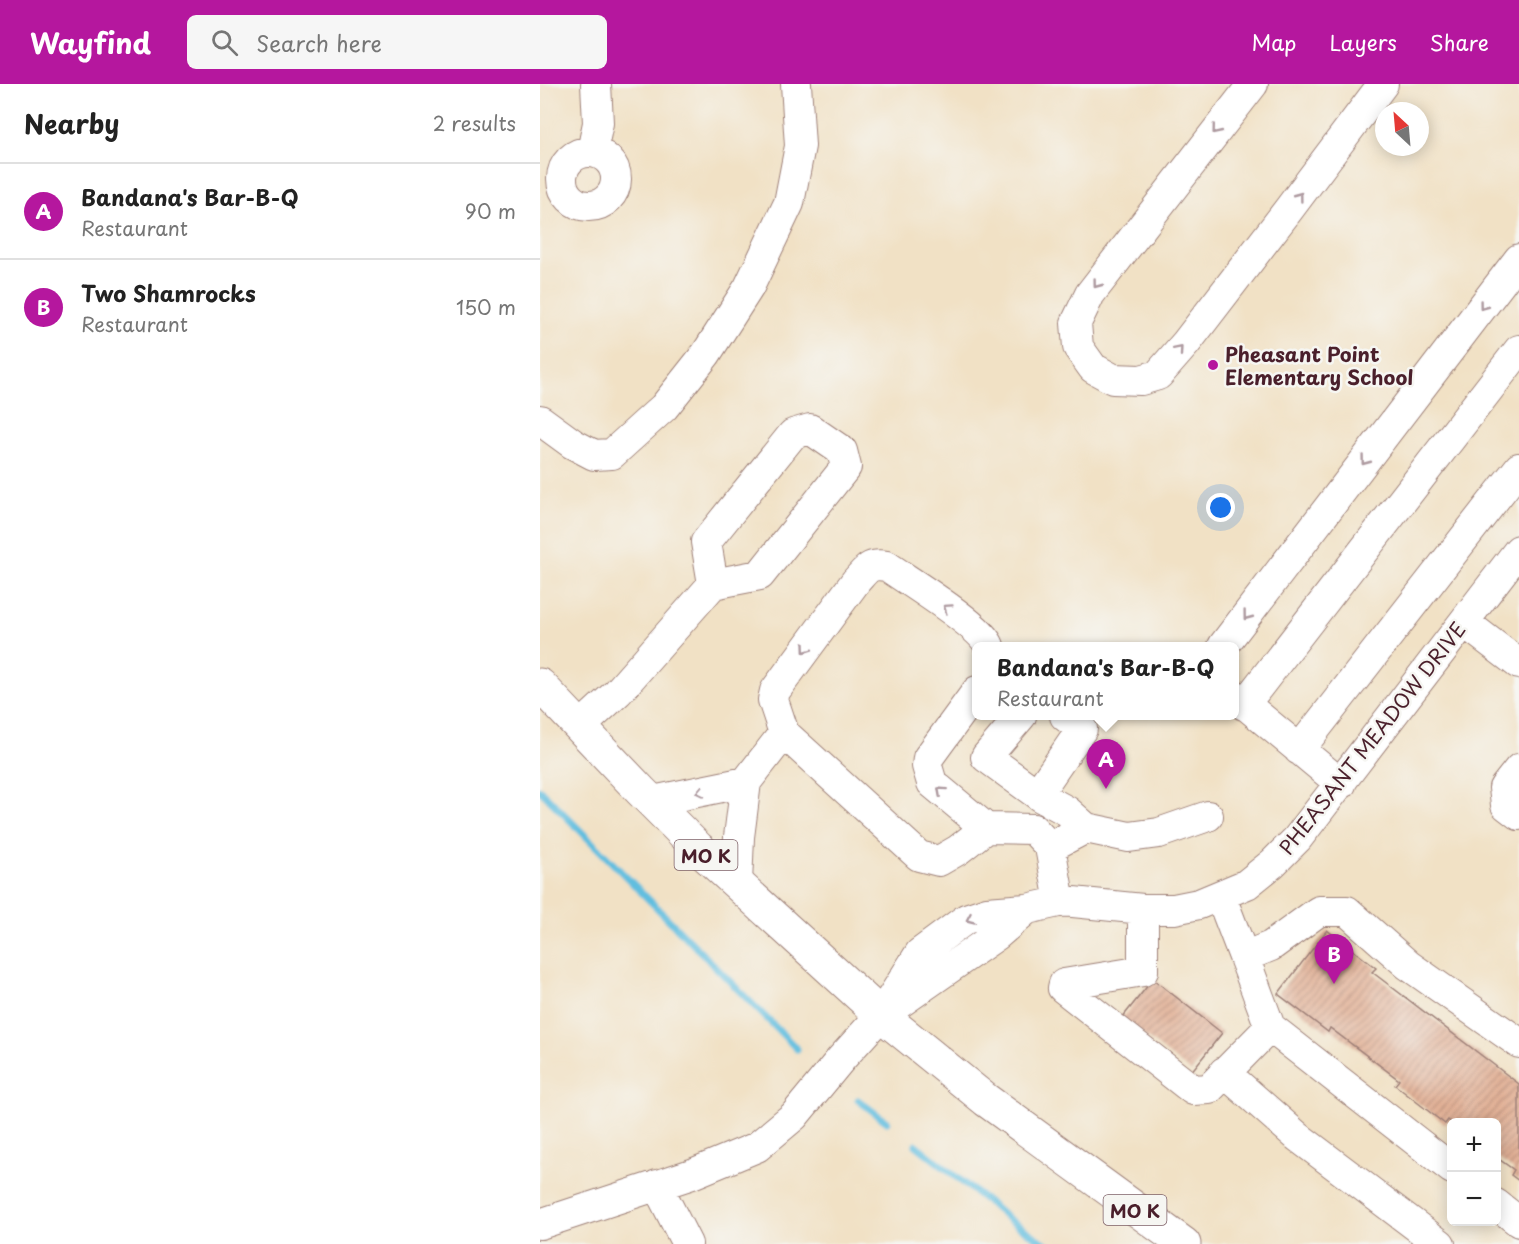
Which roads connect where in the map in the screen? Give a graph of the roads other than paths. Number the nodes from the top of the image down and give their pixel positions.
1 (596, 84) edge
2 (796, 84) edge
3 (1253, 84) edge
4 (1383, 84) edge
5 (592, 152) dead end
6 (1519, 259) edge
7 (1519, 350) edge
8 (540, 420) edge
9 (1519, 468) edge
10 (1519, 550) edge
11 (713, 584) junction
12 (1464, 622) junction
13 (986, 642) edge
14 (1226, 642) edge
15 (1519, 664) edge
16 (540, 684) edge
17 (972, 698) edge
18 (1239, 700) edge
19 (1018, 720) edge
20 (1070, 720) edge
21 (580, 727) junction
22 (784, 733) junction
23 (1299, 750) junction
24 (1519, 769) edge
25 (746, 782) junction
26 (1341, 784) junction
27 (1038, 793) junction
28 (653, 801) junction
29 (1519, 815) edge
30 (1208, 816) dead end
31 (986, 828) junction
32 (1086, 828) junction
33 (1050, 847) junction
34 (737, 883) junction
35 (1221, 897) junction
36 (1060, 902) junction
37 (1143, 909) junction
38 (1244, 957) junction
39 (881, 1015) junction
40 (1270, 1027) junction
41 (1519, 1043) edge
42 (1224, 1072) junction
43 (1447, 1165) edge
44 (657, 1185) junction
45 (1501, 1207) edge
46 (1519, 1222) edge
47 (540, 1224) edge
48 (1173, 1240) edge
49 (687, 1244) edge
50 (1440, 1244) edge

1 - 5 street
2 - 8 street
3 -> 4 street
6 -> 14 street
7 - 18 street
9 - 23 street
10 - 12 street, PHEASANT MEADOW DRIVE
11 - 11 street
11 - 21 street
12 - 15 street
12 - 26 street, PHEASANT MEADOW DRIVE
13 -> 22 street
16 - 21 main road, MO K
31 -> 17 street
18 - 23 street
19 - 27 street
20 - 27 street
21 - 28 main road, MO K
22 - 25 street
22 - 31 street
23 - 26 street
24 - 29 street
25 -> 28 street
25 - 34 street
26 - 35 street, PHEASANT MEADOW DRIVE
27 - 32 street
28 - 34 main road, MO K
30 - 32 street
31 - 33 street
32 - 33 street
33 - 36 street
34 - 39 main road, MO K
35 - 37 street, PHEASANT MEADOW DRIVE
35 - 38 street
36 - 37 street, PHEASANT MEADOW DRIVE
36 - 39 street, PHEASANT MEADOW DRIVE
37 - 42 street
38 - 40 street
38 - 41 street
39 - 44 street, PHEASANT MEADOW DRIVE
39 - 48 main road, MO K
40 - 42 street
40 - 43 street
42 - 50 street
44 - 47 street, PHEASANT MEADOW DRIVE
44 - 49 street
45 - 46 street

